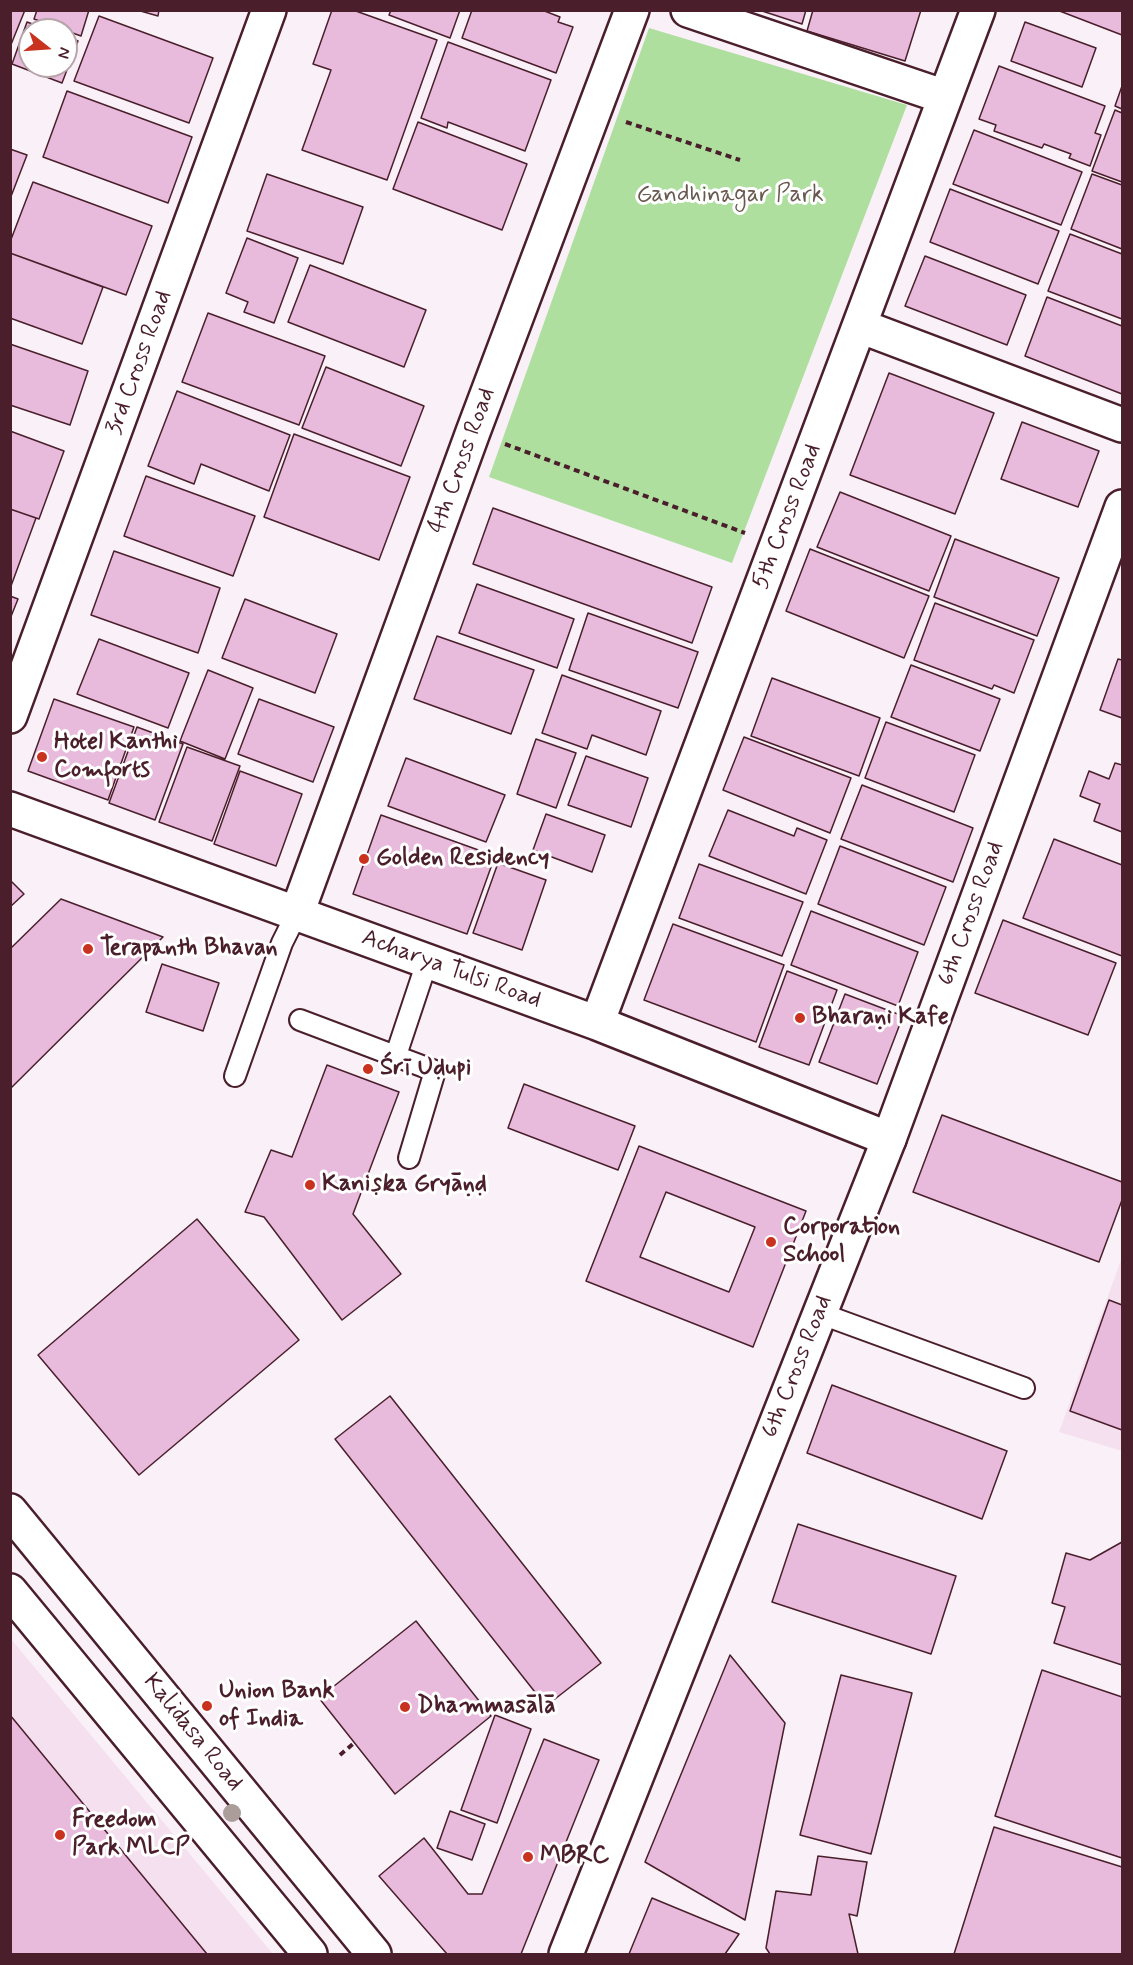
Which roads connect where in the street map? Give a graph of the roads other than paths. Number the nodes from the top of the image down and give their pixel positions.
1 (269, 10) edge
2 (632, 10) edge
3 (688, 10) edge
4 (978, 10) edge
5 (945, 98) junction
6 (860, 326) junction
7 (1122, 425) edge
8 (1122, 507) edge
9 (10, 716) edge
10 (10, 810) edge
11 (297, 913) junction
12 (427, 962) junction
13 (300, 1020) dead end
14 (597, 1023) junction
15 (396, 1055) junction
16 (235, 1076) dead end
17 (889, 1139) junction
18 (409, 1158) dead end
19 (819, 1313) junction
20 (1024, 1388) dead end
21 (10, 1511) edge
22 (10, 1591) edge
23 (310, 1954) edge
24 (374, 1954) edge
25 (566, 1954) edge

1 - 9 street, 3rd Cross Road
2 - 11 street, 4th Cross Road
3 - 5 street
4 - 5 street, 5th Cross Road
5 - 6 street, 5th Cross Road
6 - 7 street
6 - 14 street, 5th Cross Road
8 - 17 street, 6th Cross Road
10 - 11 street, Acharya Tulsi Road
11 - 12 street, Acharya Tulsi Road
11 - 16 lane
12 - 14 street, Acharya Tulsi Road
12 - 15 lane
13 - 15 lane
14 - 17 street, Acharya Tulsi Road
15 - 18 lane
17 - 19 street, 6th Cross Road
19 - 20 lane
19 - 25 street, 6th Cross Road
21 - 24 street, Kalidasa Road
22 - 23 street, Kalidasa Road

